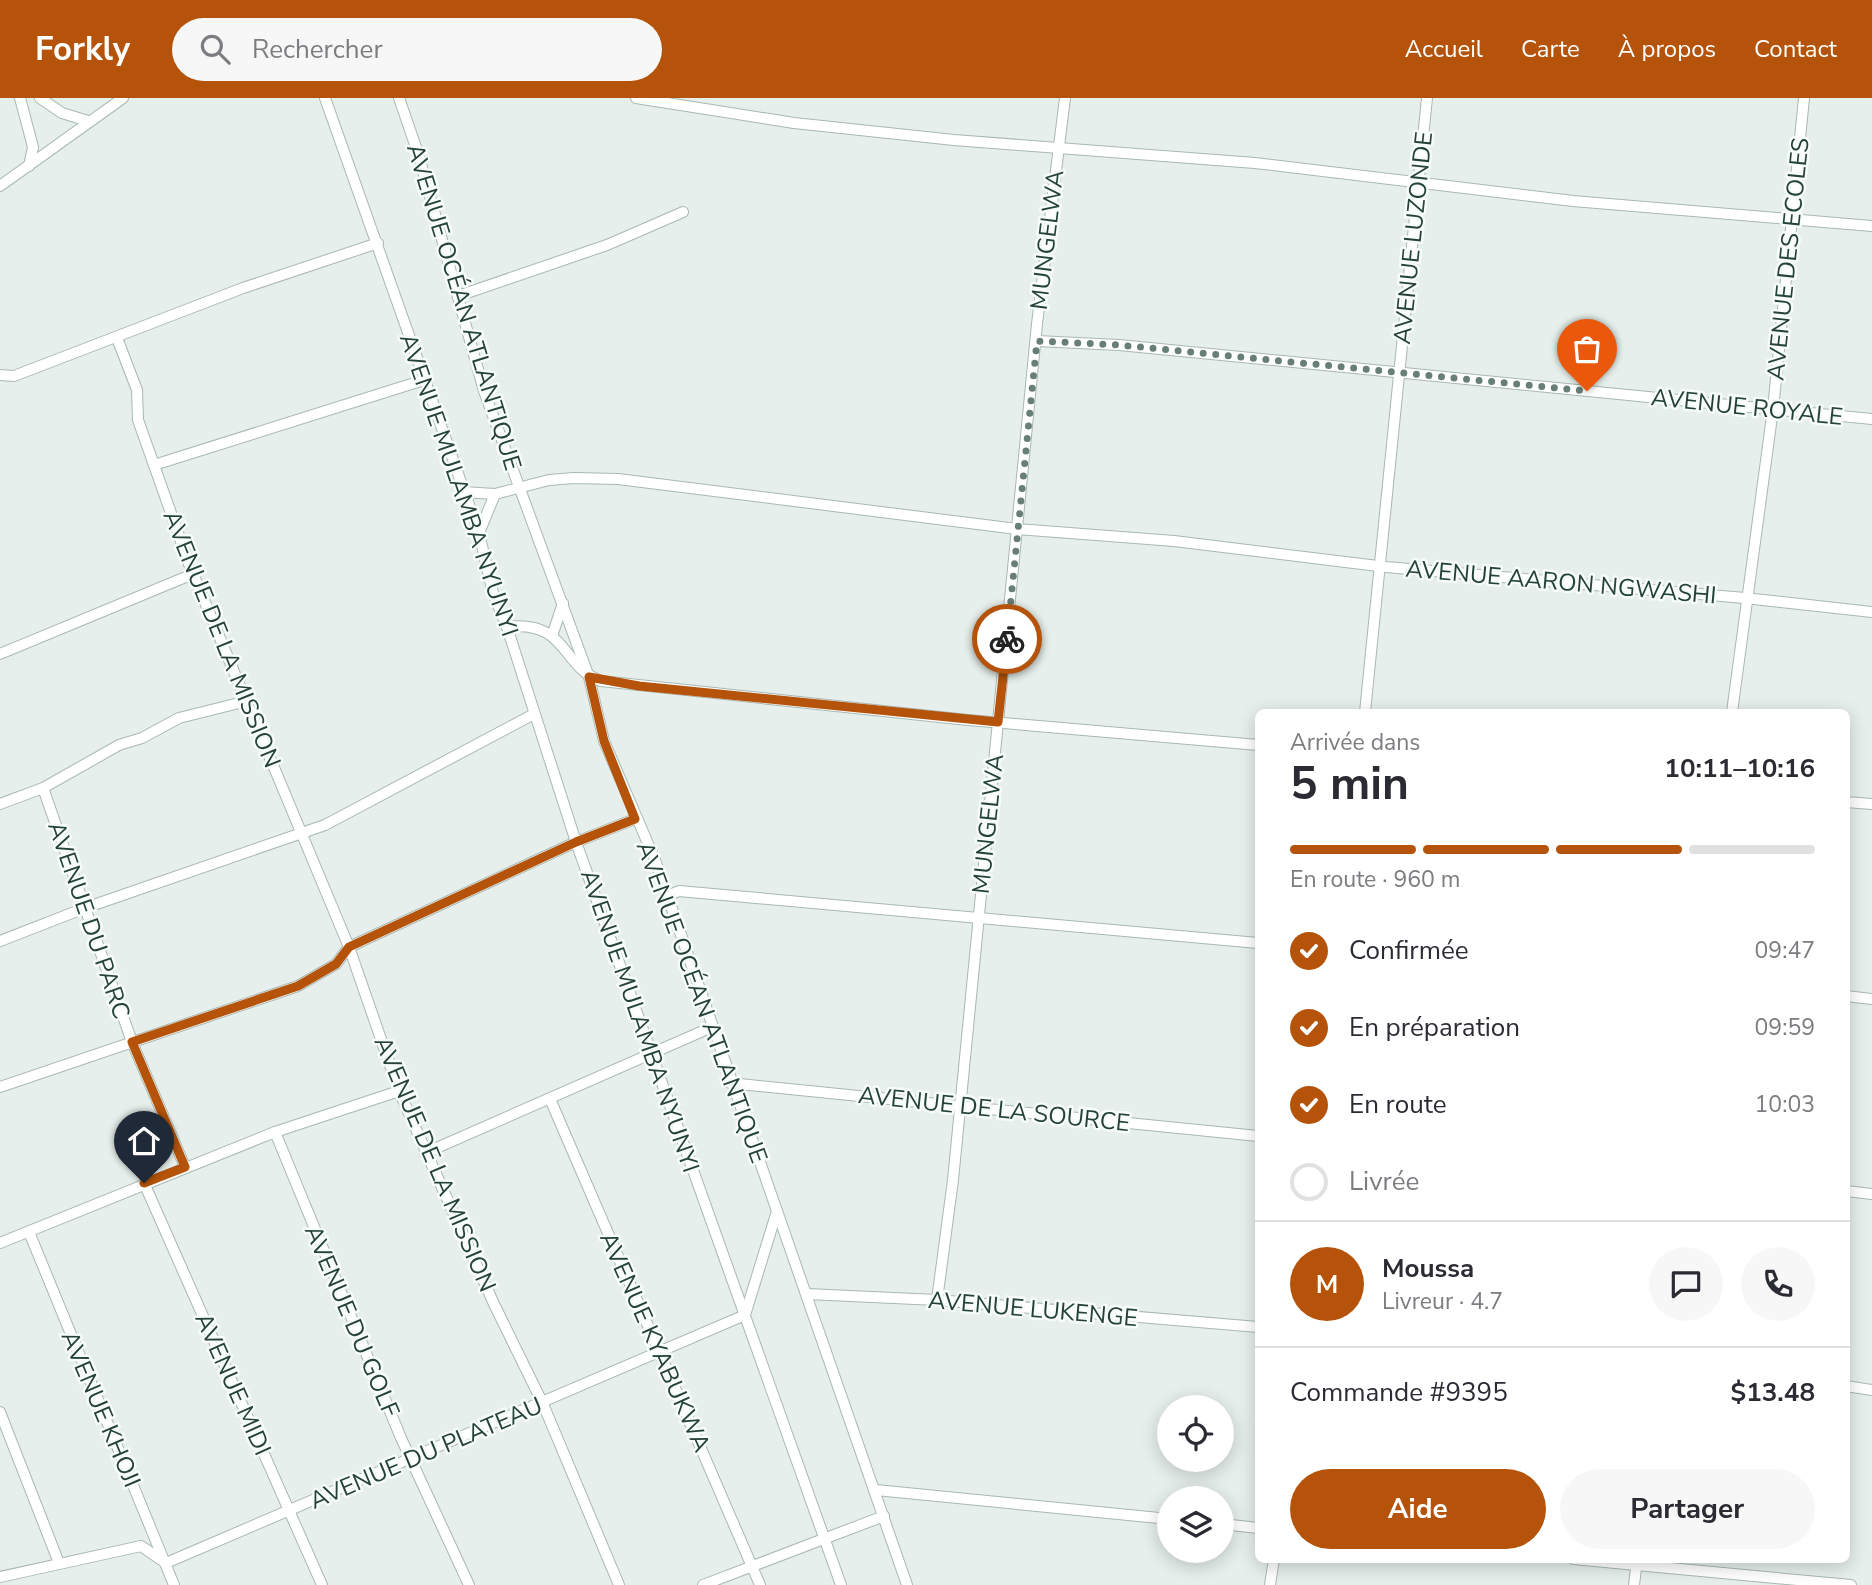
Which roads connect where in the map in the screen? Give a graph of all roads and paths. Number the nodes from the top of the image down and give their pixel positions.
1 (20, 98) edge
2 (40, 98) edge
3 (123, 98) edge
4 (325, 98) edge
5 (399, 98) edge
6 (636, 98) edge
7 (1065, 98) edge
8 (1427, 98) edge
9 (1804, 98) edge
10 (88, 121) junction
11 (1059, 149) junction
12 (29, 167) junction
13 (1418, 181) junction
14 (0, 186) edge
15 (683, 212) dead end
16 (1792, 219) junction
17 (1872, 226) edge
18 (378, 243) junction
19 (458, 296) junction
20 (117, 338) junction
21 (1037, 341) junction
22 (1399, 373) junction
23 (0, 375) edge
24 (424, 380) junction
25 (1773, 409) junction
26 (1872, 419) edge
27 (154, 465) junction
28 (518, 487) junction
29 (463, 492) junction
30 (495, 494) junction
31 (1017, 529) junction
32 (479, 533) junction
33 (1380, 566) junction
34 (193, 574) junction
35 (1745, 598) junction
36 (563, 603) junction
37 (1872, 612) edge
38 (507, 627) junction
39 (552, 636) junction
40 (0, 654) edge
41 (589, 677) junction
42 (247, 701) junction
43 (1365, 709) edge
44 (1732, 709) edge
45 (534, 714) junction
46 (998, 722) junction
47 (1255, 745) edge
48 (43, 788) junction
49 (1850, 802) edge
50 (0, 804) edge
51 (1872, 804) edge
52 (635, 819) junction
53 (301, 834) junction
54 (576, 842) junction
55 (667, 895) junction
56 (85, 908) junction
57 (978, 917) junction
58 (0, 942) edge
59 (1255, 943) edge
60 (349, 947) junction
61 (1850, 996) edge
62 (1872, 999) edge
63 (712, 1027) junction
64 (132, 1042) junction
65 (650, 1054) junction
66 (730, 1083) junction
67 (0, 1087) edge
68 (399, 1091) junction
69 (550, 1099) junction
70 (960, 1105) junction
71 (275, 1132) junction
72 (1255, 1136) edge
73 (425, 1153) junction
74 (185, 1167) junction
75 (144, 1183) junction
76 (1850, 1191) edge
77 (1872, 1194) edge
78 (778, 1210) junction
79 (29, 1232) junction
80 (0, 1243) edge
81 (807, 1294) junction
82 (937, 1300) junction
83 (746, 1315) junction
84 (1255, 1327) edge
85 (661, 1353) junction
86 (1850, 1387) edge
87 (1872, 1390) edge
88 (543, 1404) junction
89 (0, 1412) edge
90 (411, 1459) junction
91 (876, 1490) junction
92 (290, 1511) junction
93 (884, 1516) junction
94 (1157, 1518) edge
95 (1234, 1525) edge
96 (1255, 1528) edge
97 (825, 1539) junction
98 (59, 1563) junction
99 (166, 1563) junction
100 (1273, 1563) edge
101 (1637, 1563) edge
102 (751, 1566) junction
103 (21, 1573) junction
104 (0, 1577) edge
105 (26, 1585) edge
106 (174, 1585) edge
107 (322, 1585) edge
108 (469, 1585) edge
109 (619, 1585) edge
110 (704, 1585) edge
111 (760, 1585) edge
112 (841, 1585) edge
113 (907, 1585) edge
114 (1270, 1585) edge
115 (1634, 1585) edge
116 (1851, 1585) edge

1 - 12 street
2 - 10 street
3 - 10 street
4 - 18 street, AVENUE MULAMBA NYUNYI
5 - 19 street, AVENUE OCÉAN ATLANTIQUE
6 - 11 street
7 - 11 street, MUNGELWA
8 - 13 street, AVENUE LUZONDE
9 - 16 street, AVENUE DES ECOLES
10 - 12 street
11 - 13 street
11 - 21 street, MUNGELWA
12 - 14 street
13 - 16 street
13 - 22 street, AVENUE LUZONDE
15 - 19 street
16 - 17 street
16 - 25 street, AVENUE DES ECOLES
18 - 20 street
18 - 24 street, AVENUE MULAMBA NYUNYI
19 - 28 street, AVENUE OCÉAN ATLANTIQUE
20 - 23 street
20 - 27 street, AVENUE DE LA MISSION
21 - 22 street, AVENUE ROYALE
21 - 31 street, MUNGELWA
22 - 25 street, AVENUE ROYALE
22 - 33 street, AVENUE LUZONDE
24 - 27 street
24 - 29 street, AVENUE MULAMBA NYUNYI
25 - 26 street, AVENUE ROYALE
25 - 35 street, AVENUE DES ECOLES
27 - 34 street, AVENUE DE LA MISSION
28 - 30 street, AVENUE AARON NGWASHI
28 - 31 street, AVENUE AARON NGWASHI
28 - 36 street, AVENUE OCÉAN ATLANTIQUE
29 - 30 street
29 - 32 street, AVENUE MULAMBA NYUNYI
30 - 32 street
31 - 33 street, AVENUE AARON NGWASHI
31 - 46 street, MUNGELWA
32 - 38 street, AVENUE MULAMBA NYUNYI
33 - 35 street, AVENUE AARON NGWASHI
33 - 43 street, AVENUE LUZONDE
34 - 40 street
34 - 42 street, AVENUE DE LA MISSION
35 - 37 street, AVENUE AARON NGWASHI
35 - 44 street, AVENUE DES ECOLES
36 - 39 street
36 - 41 street, AVENUE OCÉAN ATLANTIQUE
38 - 39 street
38 - 45 street, AVENUE MULAMBA NYUNYI
39 - 41 street
41 - 46 street
41 - 52 street, AVENUE OCÉAN ATLANTIQUE
42 - 48 street
42 - 53 street, AVENUE DE LA MISSION
45 - 53 street
45 - 54 street, AVENUE MULAMBA NYUNYI
46 - 47 street
46 - 57 street, MUNGELWA
48 - 50 street
48 - 56 street, AVENUE DU PARC
49 - 51 street
52 - 54 street
52 - 55 street, AVENUE OCÉAN ATLANTIQUE
53 - 56 street
53 - 60 street, AVENUE DE LA MISSION
54 - 60 street
54 - 65 street, AVENUE MULAMBA NYUNYI
55 - 57 street
55 - 63 street, AVENUE OCÉAN ATLANTIQUE
56 - 58 street
56 - 64 street, AVENUE DU PARC
57 - 59 street
57 - 70 street, MUNGELWA
60 - 64 street
60 - 68 street, AVENUE DE LA MISSION
61 - 62 street
63 - 65 street
63 - 66 street, AVENUE OCÉAN ATLANTIQUE
64 - 67 street
64 - 74 street, AVENUE DU PARC
65 - 69 street
65 - 83 street, AVENUE MULAMBA NYUNYI
66 - 70 street, AVENUE DE LA SOURCE
66 - 78 street, AVENUE OCÉAN ATLANTIQUE
68 - 71 street
68 - 73 street, AVENUE DE LA MISSION
69 - 73 street
69 - 85 street, AVENUE KYABUKWA
70 - 72 street, AVENUE DE LA SOURCE
70 - 82 street, MUNGELWA
71 - 74 street
71 - 90 street, AVENUE DU GOLF
73 - 88 street, AVENUE DE LA MISSION
74 - 75 street
75 - 79 street
75 - 92 street, AVENUE MIDI
76 - 77 street
78 - 81 street, AVENUE OCÉAN ATLANTIQUE
78 - 83 street
79 - 80 street
79 - 99 street, AVENUE KHOJI
81 - 82 street, AVENUE LUKENGE
81 - 91 street, AVENUE OCÉAN ATLANTIQUE
82 - 84 street, AVENUE LUKENGE
83 - 85 street, AVENUE DU PLATEAU
83 - 97 street, AVENUE MULAMBA NYUNYI
85 - 88 street, AVENUE DU PLATEAU
85 - 102 street, AVENUE KYABUKWA
86 - 87 street
88 - 90 street, AVENUE DU PLATEAU
88 - 109 street, AVENUE DE LA MISSION
89 - 98 street
90 - 92 street, AVENUE DU PLATEAU
90 - 108 street, AVENUE DU GOLF
91 - 93 street, AVENUE OCÉAN ATLANTIQUE
91 - 94 street
92 - 99 street, AVENUE DU PLATEAU
92 - 107 street, AVENUE MIDI
93 - 97 street
93 - 113 street, AVENUE OCÉAN ATLANTIQUE
95 - 96 street
97 - 102 street
97 - 112 street, AVENUE MULAMBA NYUNYI
98 - 99 street
98 - 103 street
99 - 106 street, AVENUE KHOJI
100 - 114 street
101 - 115 street
101 - 116 street
102 - 110 street
102 - 111 street, AVENUE KYABUKWA
103 - 104 street
103 - 105 street

